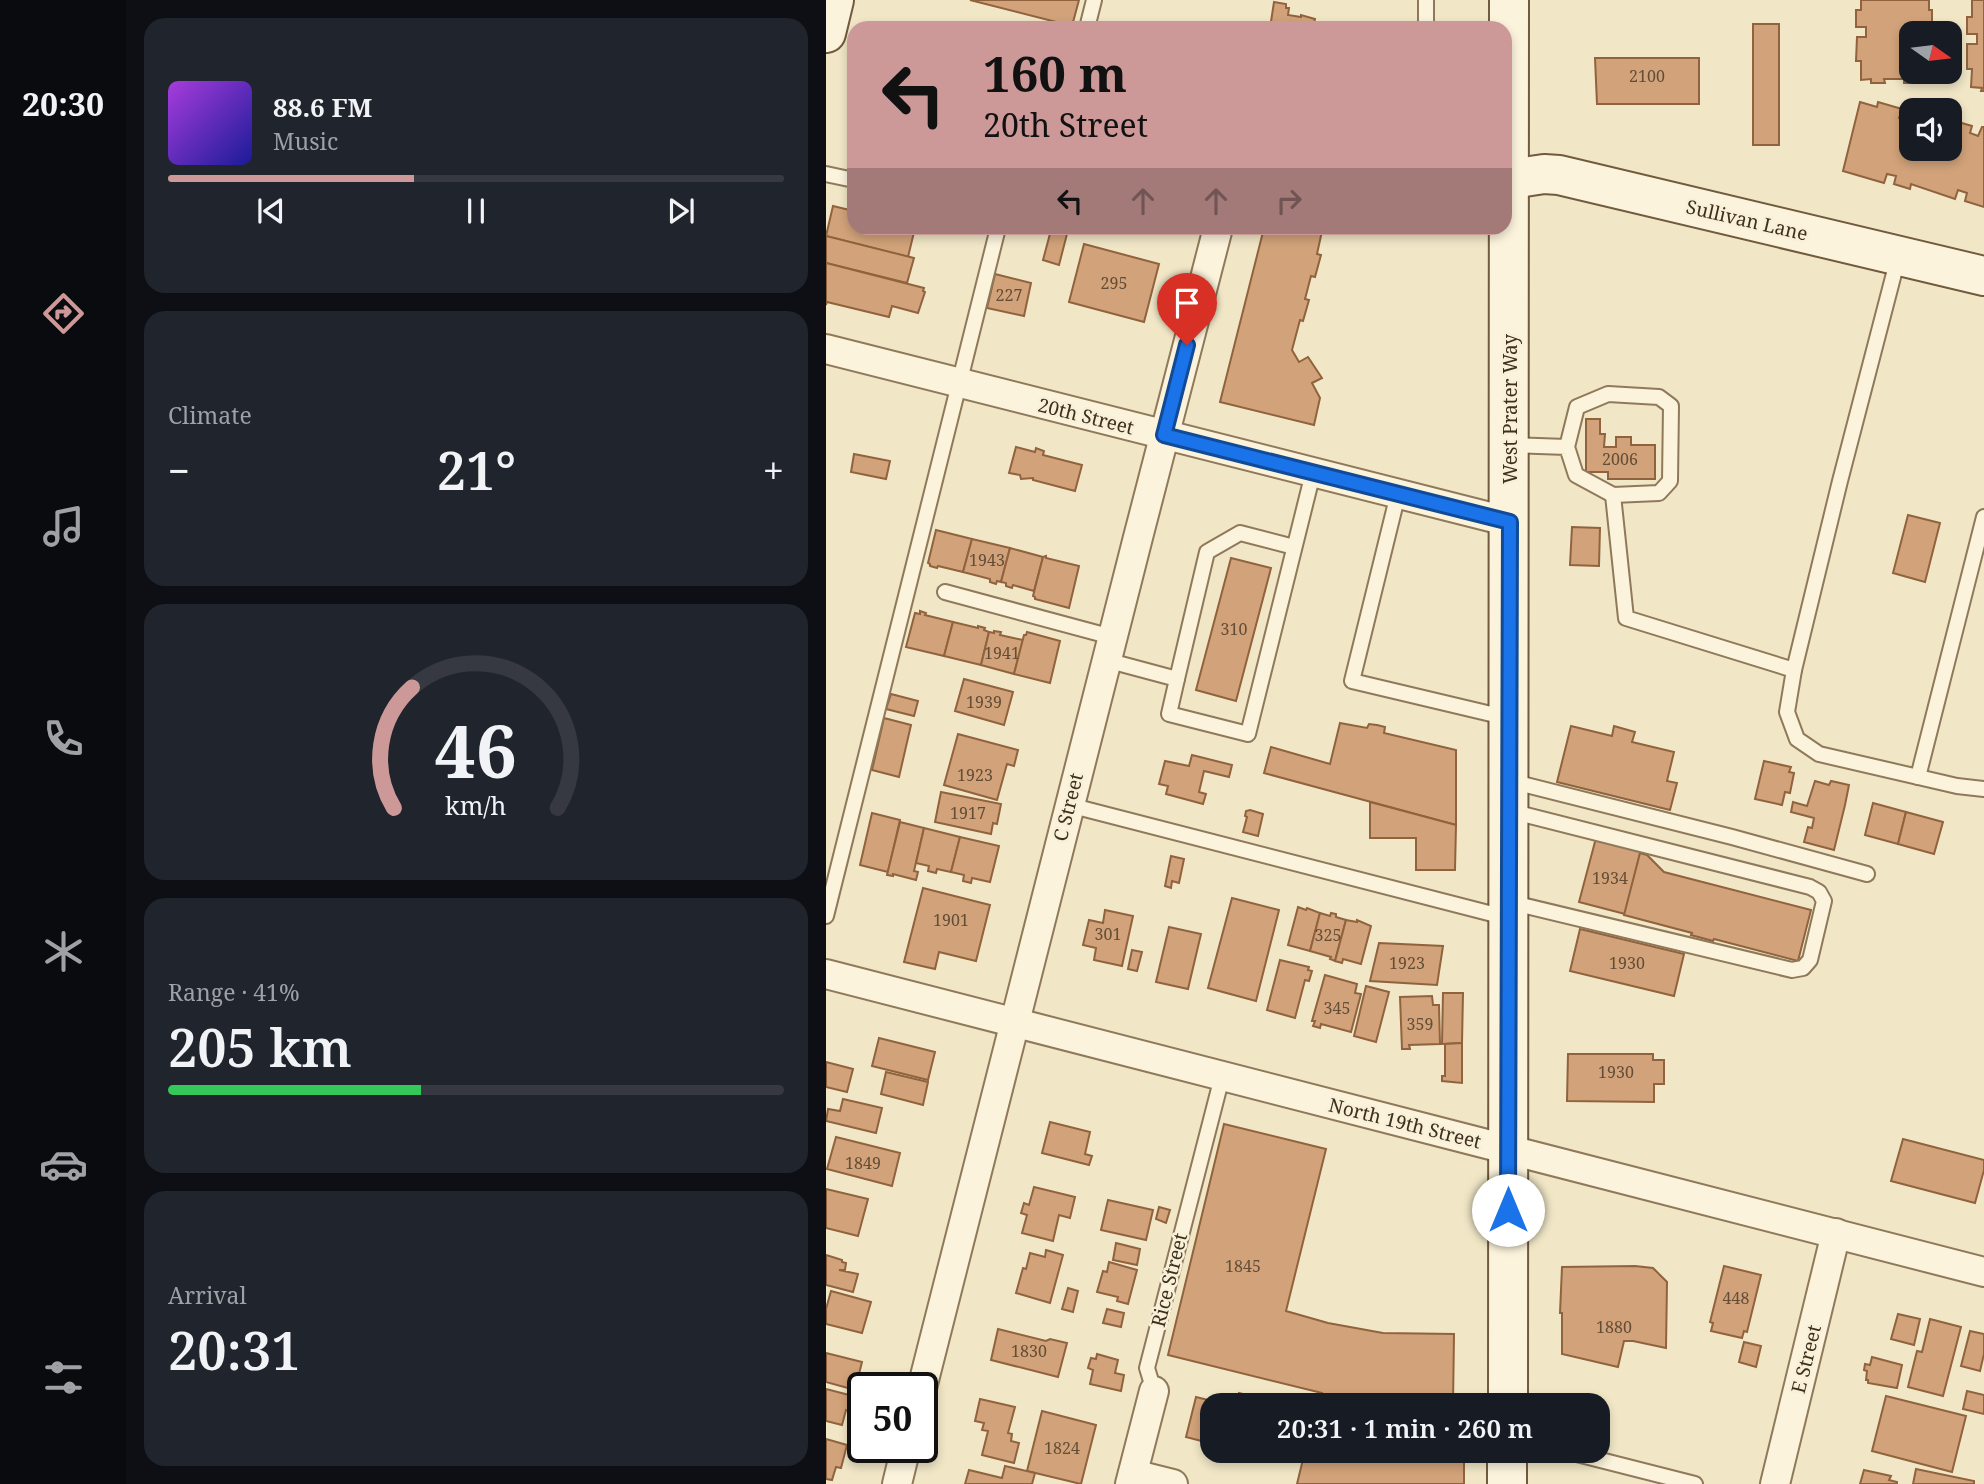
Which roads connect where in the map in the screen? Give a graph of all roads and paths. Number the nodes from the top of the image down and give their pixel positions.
1 (1094, 0) edge
2 (1426, 0) edge
3 (1509, 0) edge
4 (1089, 21) edge
5 (1426, 21) edge
6 (1509, 21) edge
7 (826, 174) edge
8 (847, 178) edge
9 (1512, 179) edge
10 (996, 235) edge
11 (1216, 235) edge
12 (1508, 235) edge
13 (1899, 256) junction
14 (1984, 276) edge
15 (826, 349) edge
16 (960, 384) junction
17 (1164, 435) junction
18 (1510, 445) junction
19 (1567, 447) junction
20 (1313, 473) junction
21 (1398, 494) junction
22 (1613, 495) junction
23 (1984, 517) edge
24 (1510, 522) junction
25 (1294, 547) junction
26 (945, 592) dead end
27 (1109, 648) junction
28 (1794, 670) junction
29 (1177, 678) junction
30 (1509, 718) junction
31 (1918, 777) junction
32 (1984, 789) edge
33 (1508, 796) junction
34 (1069, 805) junction
35 (1867, 874) dead end
36 (1508, 910) junction
37 (826, 916) edge
38 (826, 974) edge
39 (1015, 1022) junction
40 (1222, 1077) junction
41 (1508, 1149) junction
42 (1836, 1233) junction
43 (1984, 1272) edge
44 (926, 1372) edge
45 (1154, 1391) joint
46 (1508, 1393) edge
47 (1610, 1462) edge
48 (902, 1463) edge
49 (1507, 1463) edge
50 (1132, 1479) edge
51 (897, 1484) edge
52 (1172, 1484) edge
53 (1507, 1484) edge
54 (1695, 1484) edge
55 (1775, 1484) edge

1 - 4 lane
2 - 5 lane
3 - 6 main road, West Prater Way
7 - 8 lane
9 - 13 main road, Sullivan Lane
10 - 16 lane
11 - 17 street, C Street
12 - 18 main road, West Prater Way
13 - 14 main road, Sullivan Lane
13 - 28 lane
15 - 16 street, 20th Street
16 - 17 street, 20th Street
16 - 37 lane
17 - 20 street, 20th Street
17 - 27 street, C Street
18 - 19 lane
18 - 24 main road, West Prater Way
19 - 22 lane
19 - 22 lane
20 - 21 street, 20th Street
20 - 25 lane
21 - 24 street, 20th Street
21 - 30 lane
22 - 28 lane
23 - 31 lane
24 - 30 main road, West Prater Way
25 - 29 lane
25 - 29 lane
26 - 27 lane
27 - 29 lane
27 - 34 street, C Street
28 - 31 lane
30 - 33 main road, West Prater Way
31 - 32 lane
33 - 35 lane
33 - 36 main road, West Prater Way
33 - 36 lane
34 - 36 lane
34 - 39 street, C Street
36 - 41 main road, West Prater Way
38 - 39 street, North 19th Street
39 - 40 street, North 19th Street
39 - 44 street, C Street
40 - 41 street, North 19th Street
40 - 45 lane, Rice Street
41 - 42 street, North 19th Street
41 - 46 main road, West Prater Way
42 - 43 street, North 19th Street
42 - 55 street, E Street
45 - 50 street, Rice Street
47 - 54 lane
48 - 51 street
49 - 53 main road
50 - 52 street

